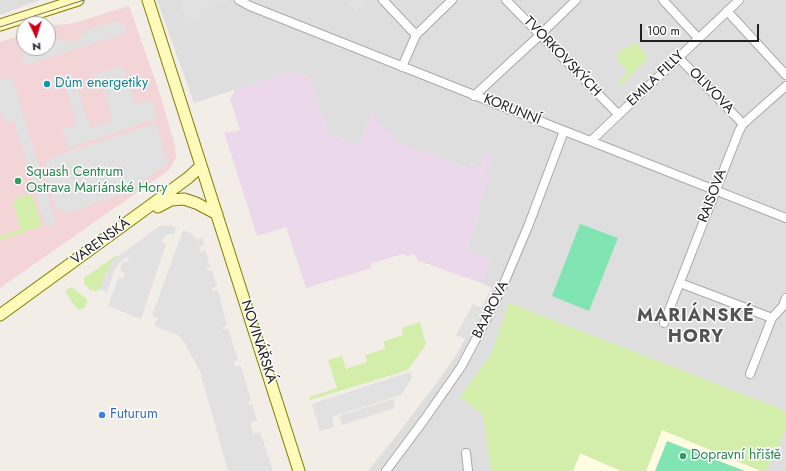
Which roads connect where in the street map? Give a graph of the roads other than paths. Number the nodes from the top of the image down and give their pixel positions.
1 (78, 0) edge
2 (148, 0) edge
3 (239, 0) edge
4 (383, 0) edge
5 (452, 0) edge
6 (506, 0) edge
7 (576, 0) edge
8 (663, 0) edge
9 (739, 0) edge
10 (727, 11) junction
11 (0, 25) edge
12 (416, 35) junction
13 (540, 35) junction
14 (698, 38) junction
15 (678, 58) junction
16 (402, 67) junction
17 (786, 75) edge
18 (786, 86) edge
19 (474, 96) junction
20 (619, 115) junction
21 (743, 124) junction
22 (564, 131) junction
23 (591, 141) junction
24 (201, 166) junction
25 (715, 190) junction
26 (217, 214) junction
27 (786, 218) edge
28 (126, 224) junction
29 (680, 283) junction
30 (785, 304) edge
31 (0, 315) edge
32 (772, 318) junction
33 (664, 323) dead end
34 (750, 374) dead end
35 (466, 453) dead end
36 (388, 470) edge
37 (299, 471) edge
38 (468, 471) edge

1 - 11 street
2 - 24 street, NOVINÁŘSKÁ
3 - 16 street, KORUNNÍ
4 - 12 street
5 - 12 street
6 - 13 street, TVORKOVSKÝCH
7 - 13 street
8 - 14 street
9 - 10 street, EMILA FILLY
10 - 14 street, EMILA FILLY
10 - 17 street
12 - 16 street
13 - 19 street
13 - 20 street, TVORKOVSKÝCH
14 - 15 street, EMILA FILLY
15 - 20 street, EMILA FILLY
15 - 21 street, OLIVOVA
16 - 19 street, KORUNNÍ
18 - 21 street, RAISOVA
19 - 22 street, KORUNNÍ
20 - 23 street, EMILA FILLY
21 - 25 street, RAISOVA
22 - 23 street, KORUNNÍ
22 - 36 street, BAAROVA
23 - 25 street, KORUNNÍ
24 - 26 street, NOVINÁŘSKÁ
24 - 28 street, VARENSKÁ
25 - 27 street, KORUNNÍ
25 - 29 street, RAISOVA
26 - 28 street
26 - 37 street, NOVINÁŘSKÁ
28 - 31 street, VARENSKÁ
29 - 32 street
29 - 33 street, RAISOVA
30 - 32 street
32 - 34 street
35 - 38 street

